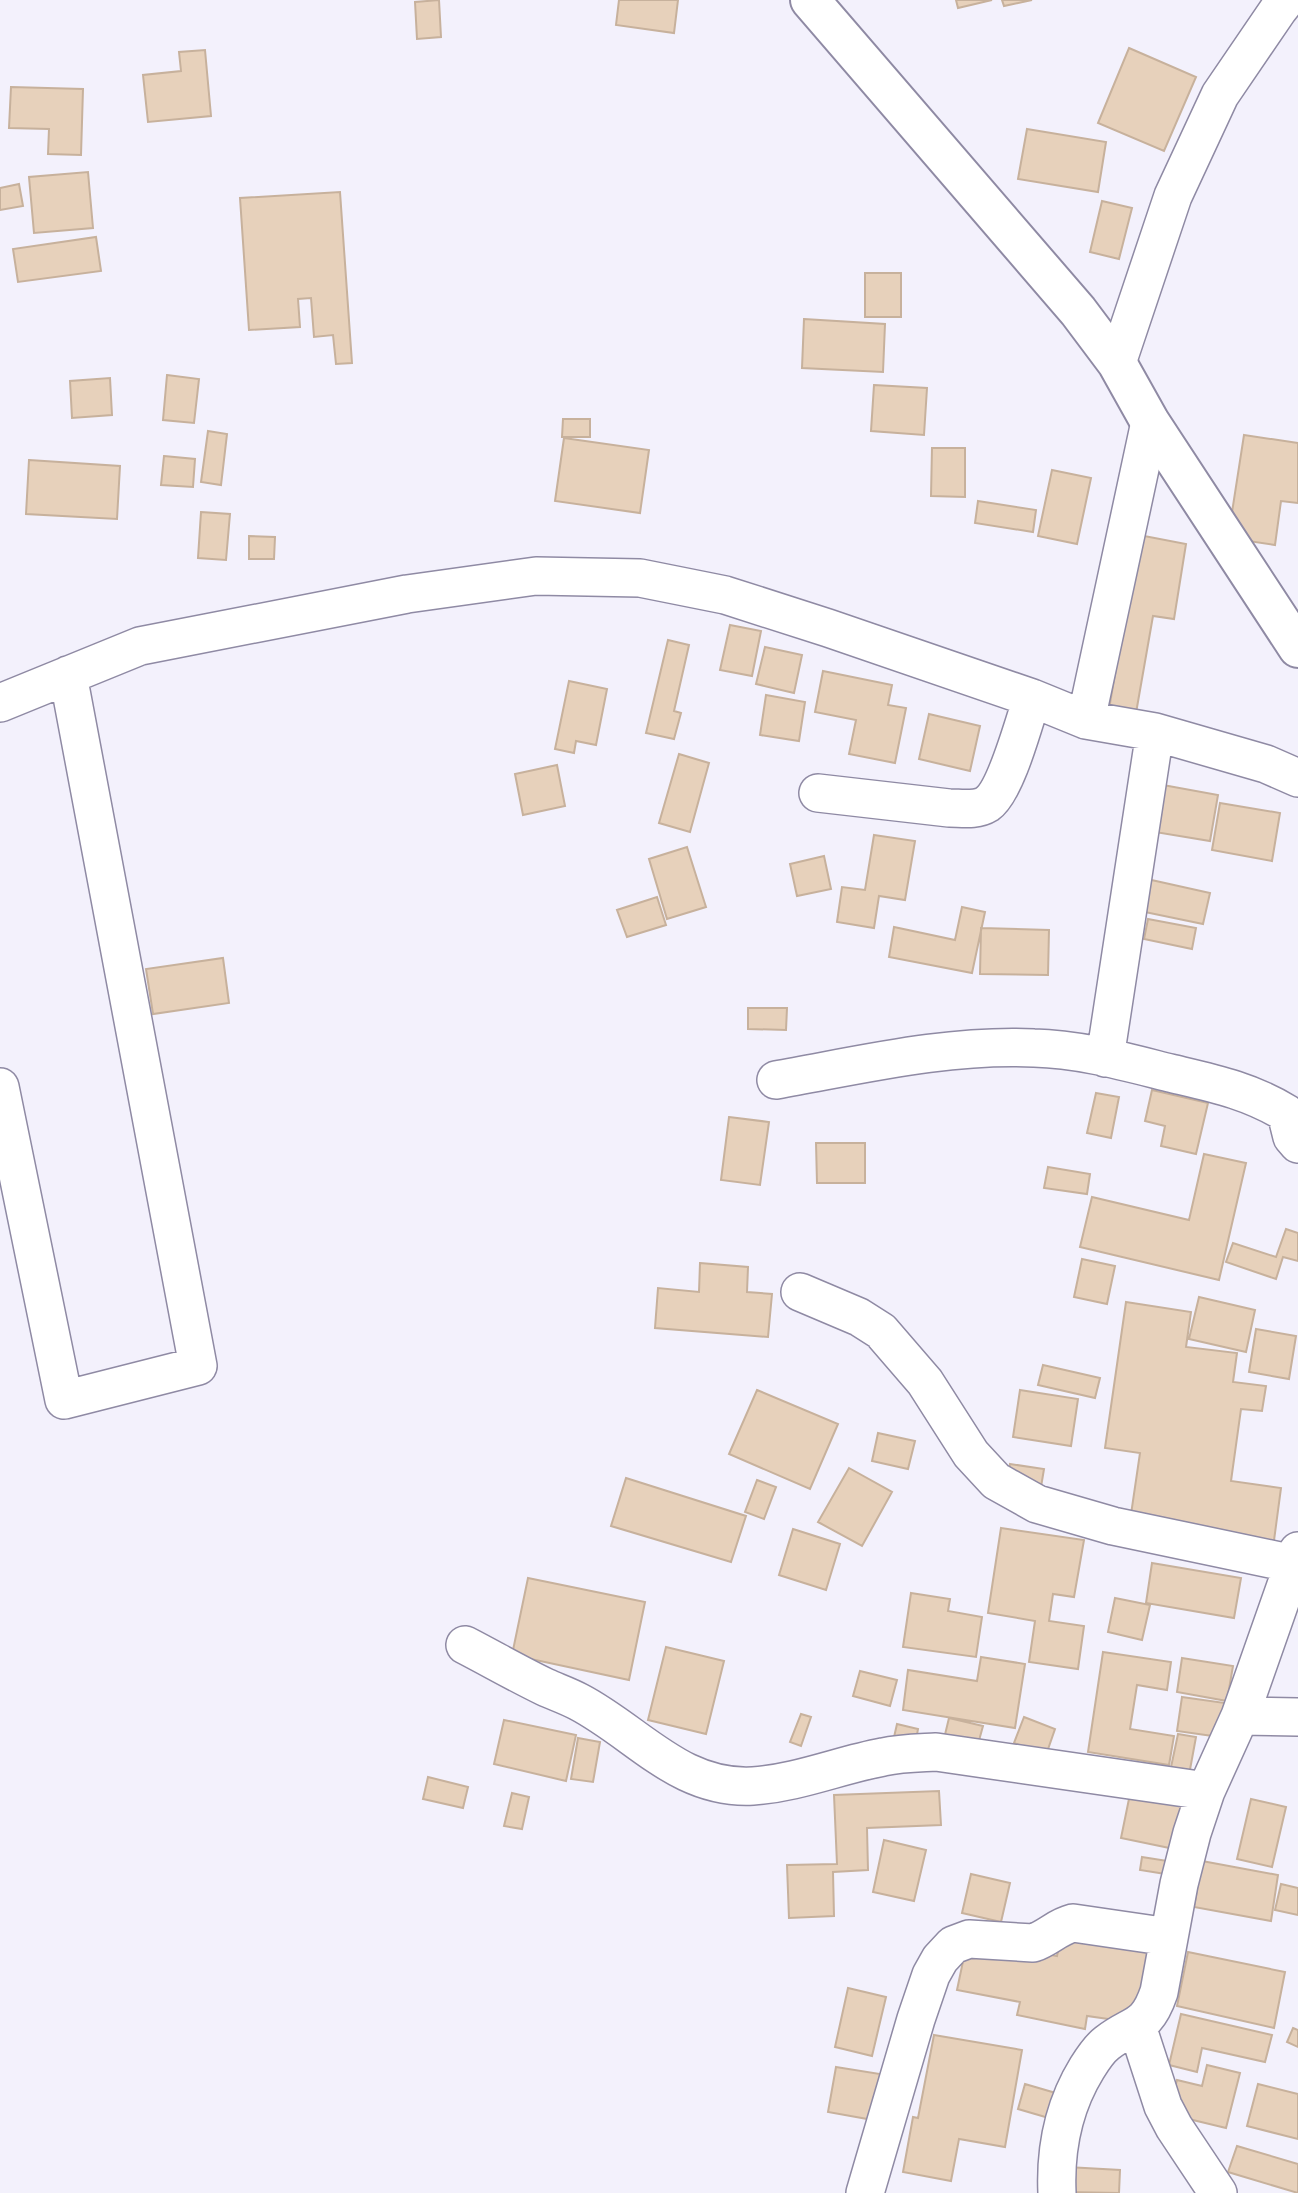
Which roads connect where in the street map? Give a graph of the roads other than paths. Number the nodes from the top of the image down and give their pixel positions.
1 (810, 0) edge
2 (1286, 0) edge
3 (1117, 363) junction
4 (1150, 422) junction
5 (1298, 648) edge
6 (68, 675) junction
7 (1032, 698) junction
8 (0, 703) edge
9 (1086, 720) junction
10 (1155, 732) junction
11 (1298, 778) edge
12 (818, 793) dead end
13 (1105, 1058) junction
14 (776, 1080) dead end
15 (0, 1087) edge
16 (1298, 1144) edge
17 (800, 1292) dead end
18 (1296, 1557) edge
19 (465, 1645) dead end
20 (1240, 1716) junction
21 (1298, 1717) edge
22 (1206, 1791) junction
23 (1169, 1937) junction
24 (1137, 2026) junction
25 (865, 2193) edge
26 (1057, 2193) edge
27 (1218, 2193) edge

1 - 3 street
2 - 3 street
3 - 4 street
4 - 5 street
4 - 9 street
6 - 7 street
6 - 8 street
6 - 15 street
7 - 9 street
7 - 12 street
9 - 10 street
10 - 11 street
10 - 13 street
13 - 14 street
13 - 16 street
17 - 18 street
18 - 20 street
19 - 22 street
20 - 21 street
20 - 22 street
22 - 23 street
23 - 24 street
23 - 25 street
24 - 26 street
24 - 27 street

